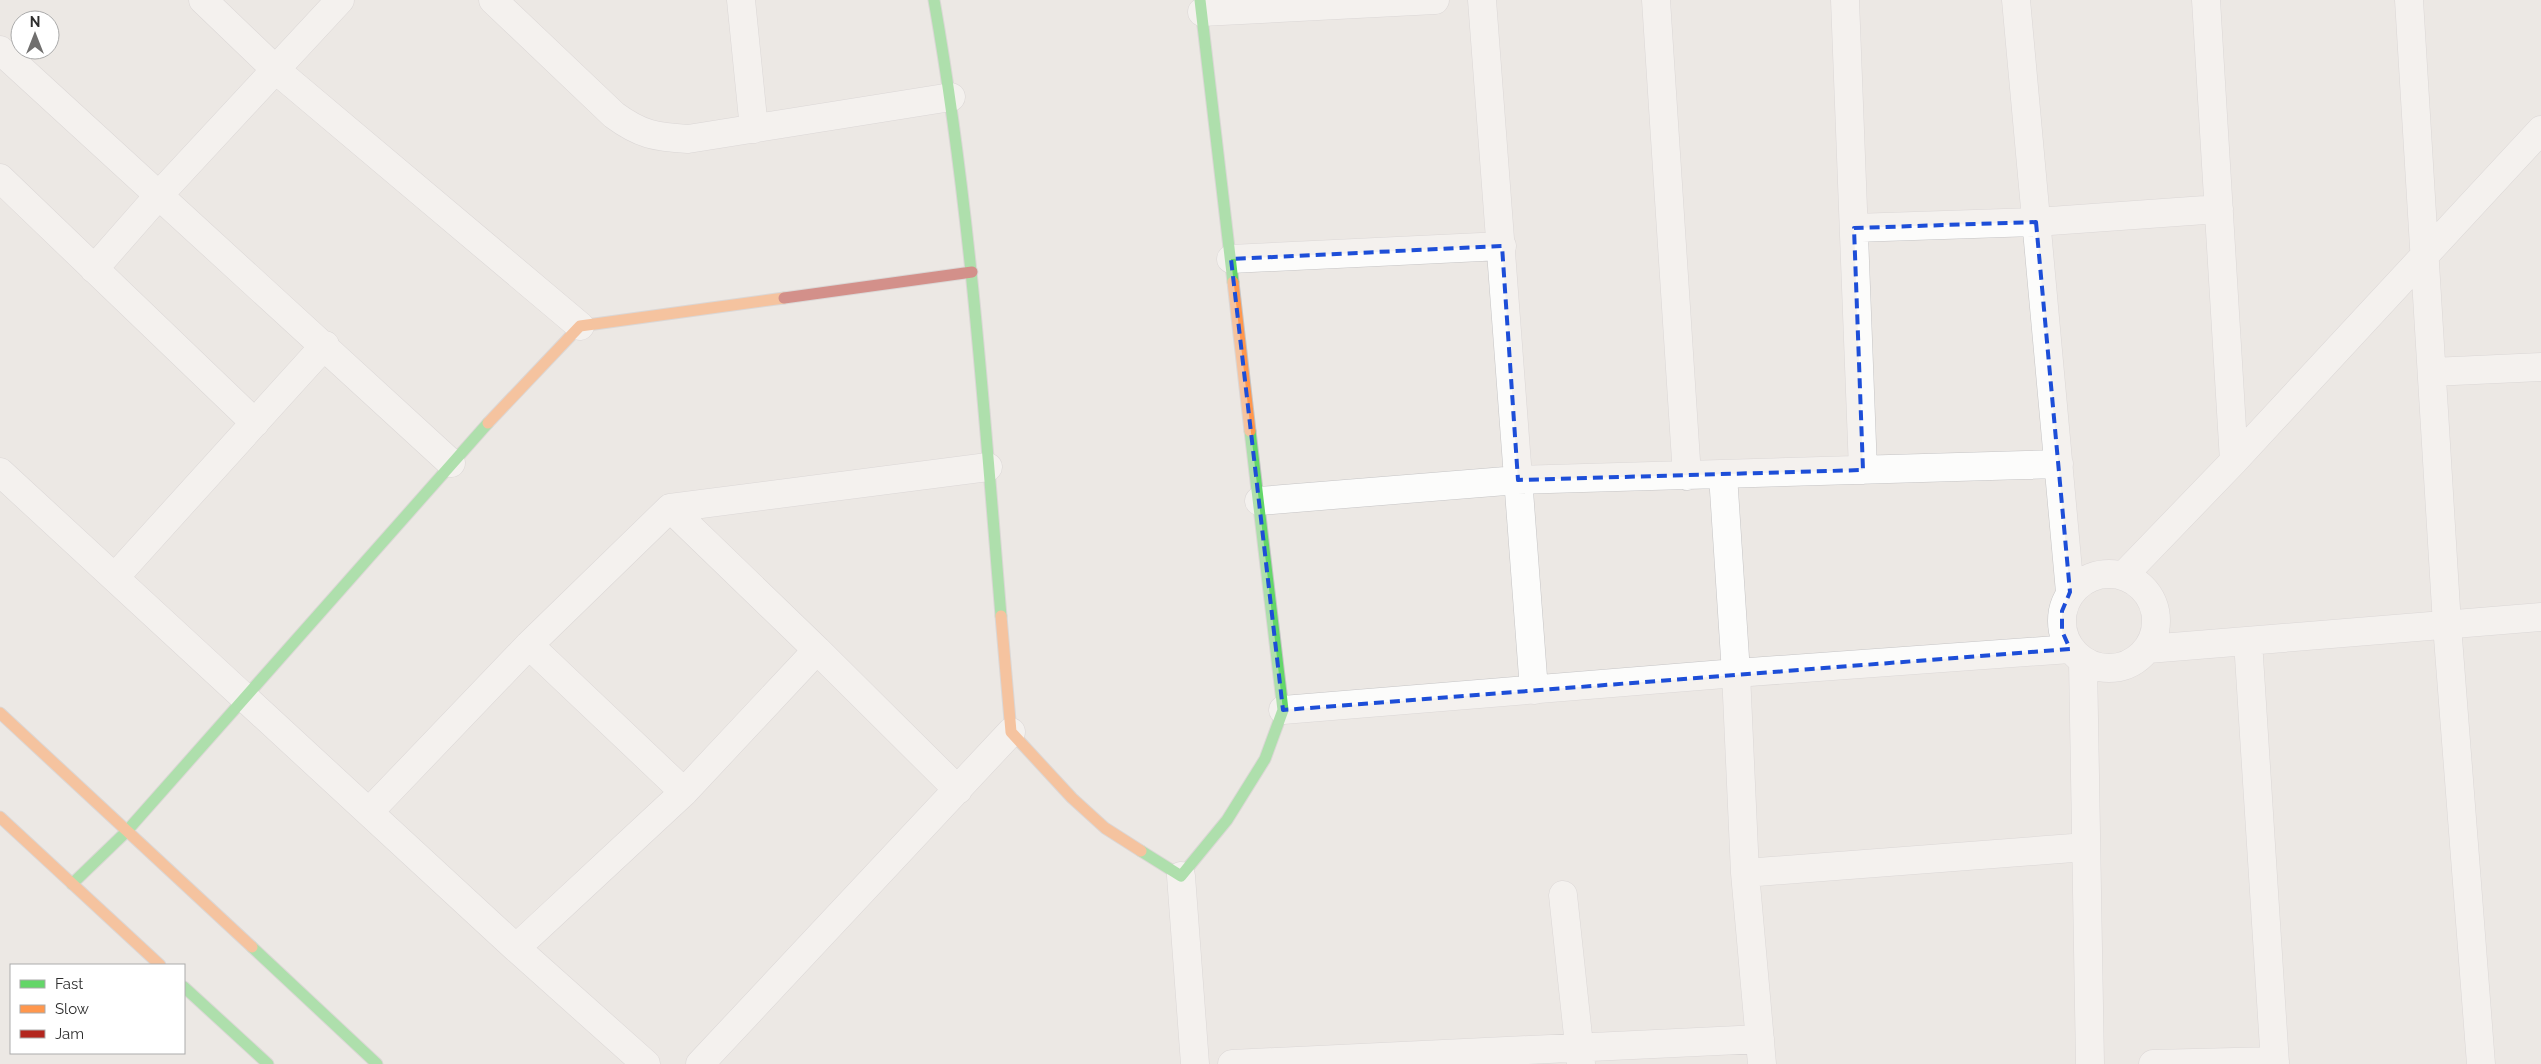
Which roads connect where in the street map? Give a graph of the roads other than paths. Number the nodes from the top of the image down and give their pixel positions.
1 (203, 0) edge
2 (340, 0) edge
3 (493, 0) edge
4 (740, 0) edge
5 (934, 0) edge
6 (1435, 0) edge
7 (1482, 0) edge
8 (1656, 0) edge
9 (1845, 0) edge
10 (2016, 0) edge
11 (2206, 0) edge
12 (2409, 0) edge
13 (1201, 6) edge
14 (0, 51) edge
15 (276, 70) junction
16 (951, 97) junction
17 (754, 129) junction
18 (2541, 130) edge
19 (0, 178) edge
20 (159, 195) junction
21 (2219, 209) junction
22 (2036, 222) junction
23 (1854, 228) junction
24 (1502, 246) junction
25 (2426, 254) junction
26 (1231, 259) junction
27 (94, 269) junction
28 (972, 272) junction
29 (580, 326) junction
30 (325, 345) junction
31 (2541, 368) edge
32 (2432, 372) junction
33 (255, 422) junction
34 (2234, 461) junction
35 (451, 463) junction
36 (2059, 464) junction
37 (988, 467) junction
38 (1863, 470) junction
39 (0, 472) edge
40 (1722, 475) junction
41 (1688, 476) junction
42 (1518, 480) junction
43 (1259, 501) junction
44 (670, 508) junction
45 (2124, 575) junction
46 (116, 576) junction
47 (2070, 592) junction
48 (2541, 617) edge
49 (2446, 625) junction
50 (2248, 641) junction
51 (530, 645) junction
52 (2148, 649) junction
53 (817, 650) junction
54 (2077, 655) junction
55 (1736, 673) junction
56 (1534, 690) junction
57 (244, 697) junction
58 (1283, 710) junction
59 (0, 713) edge
60 (1011, 732) junction
61 (958, 790) junction
62 (684, 792) junction
63 (369, 812) junction
64 (0, 817) edge
65 (126, 832) junction
66 (2086, 847) junction
67 (1745, 873) junction
68 (1181, 876) junction
69 (72, 884) junction
70 (1563, 895) dead end
71 (516, 948) junction
72 (159, 964) edge
73 (185, 988) edge
74 (1761, 1052) edge
75 (1580, 1055) edge
76 (1407, 1060) edge
77 (2275, 1062) edge
78 (268, 1064) edge
79 (377, 1064) edge
80 (646, 1064) edge
81 (700, 1064) edge
82 (1196, 1064) edge
83 (1232, 1064) edge
84 (2090, 1064) edge
85 (2153, 1064) edge
86 (2481, 1064) edge

1 - 15 street
2 - 15 street
3 - 17 street
4 - 17 street
5 - 16 street
6 - 13 street
7 - 24 street
8 - 41 street
9 - 23 street
10 - 22 street
11 - 21 street
12 - 25 street
13 - 26 street
14 - 20 street
15 - 20 street
15 - 29 street
16 - 17 street
16 - 28 street
18 - 25 street
19 - 27 street
20 - 27 street
20 - 30 street
21 - 22 street
21 - 34 street
22 - 23 street
22 - 36 street
23 - 38 street
24 - 26 street
24 - 42 street
25 - 32 street
25 - 34 street
26 - 43 street
27 - 33 street
28 - 29 street
28 - 37 street
29 - 35 street
30 - 33 street
30 - 35 street
31 - 32 street
32 - 49 street
33 - 46 street
34 - 45 street
35 - 57 street
36 - 38 street
36 - 47 street
37 - 44 street
37 - 60 street
38 - 40 street
39 - 46 street
40 - 41 street
40 - 55 street
41 - 42 street
42 - 43 street
42 - 56 street
43 - 58 street
44 - 51 street
44 - 53 street
45 - 47 street
45 - 52 street
46 - 57 street
47 - 54 street
48 - 49 street
49 - 50 street
49 - 86 street
50 - 52 street
50 - 77 street
51 - 62 street
51 - 63 street
52 - 54 street
53 - 61 street
53 - 62 street
54 - 55 street
54 - 66 street
55 - 56 street
55 - 67 street
56 - 58 street
57 - 63 street
57 - 65 street
58 - 68 street
59 - 65 street
60 - 61 street
60 - 68 street
61 - 81 street
62 - 71 street
63 - 71 street
64 - 69 street
65 - 69 street
65 - 79 street
66 - 67 street
66 - 84 street
67 - 74 street
68 - 82 street
69 - 72 street
70 - 75 street
71 - 80 street
73 - 78 street
74 - 75 street
75 - 76 street
76 - 83 street
77 - 85 street

